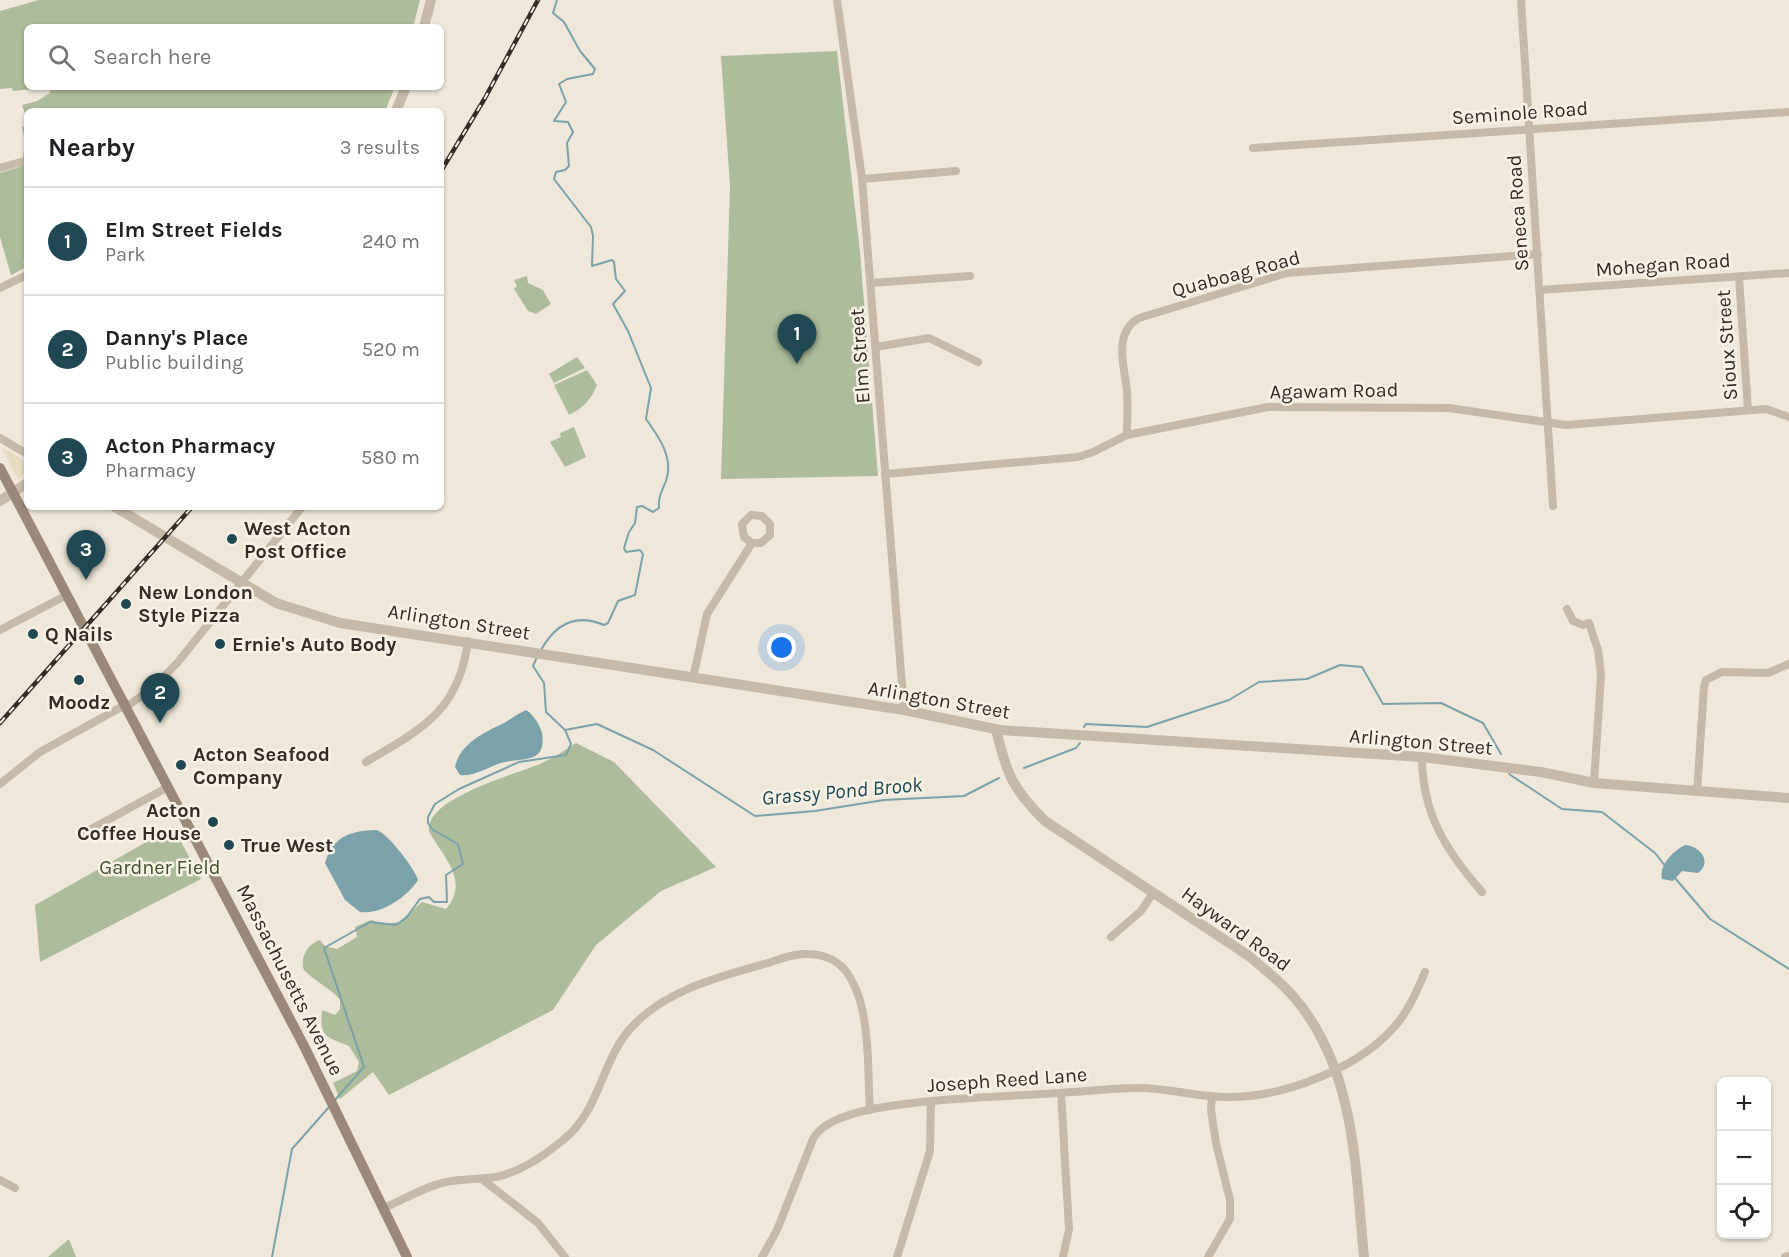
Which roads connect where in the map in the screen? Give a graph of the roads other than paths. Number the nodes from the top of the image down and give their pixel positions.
1 (431, 0) edge
2 (837, 0) edge
3 (1521, 0) edge
4 (425, 24) edge
5 (405, 90) edge
6 (397, 108) edge
7 (1789, 112) edge
8 (1530, 129) junction
9 (1253, 148) dead end
10 (21, 162) dead end
11 (0, 168) edge
12 (957, 171) dead end
13 (862, 179) junction
14 (1538, 254) junction
15 (1789, 273) edge
16 (24, 276) edge
17 (970, 276) dead end
18 (1739, 277) junction
19 (871, 283) junction
20 (0, 288) edge
21 (1540, 290) junction
22 (876, 346) junction
23 (978, 362) dead end
24 (1748, 410) junction
25 (1789, 417) edge
26 (1548, 423) junction
27 (1127, 435) junction
28 (0, 438) edge
29 (24, 452) edge
30 (0, 468) edge
31 (885, 474) junction
32 (24, 485) edge
33 (13, 493) junction
34 (0, 501) edge
35 (1553, 506) dead end
36 (120, 510) edge
37 (300, 510) edge
38 (752, 543) dead end
39 (240, 583) junction
40 (67, 595) junction
41 (1567, 609) dead end
42 (0, 630) edge
43 (468, 641) junction
44 (1789, 664) edge
45 (693, 678) junction
46 (125, 706) junction
47 (904, 710) junction
48 (996, 729) junction
49 (1422, 757) junction
50 (366, 762) dead end
51 (1594, 783) junction
52 (0, 784) edge
53 (168, 787) junction
54 (1697, 792) junction
55 (1789, 798) edge
56 (84, 833) dead end
57 (1482, 892) dead end
58 (1153, 893) junction
59 (1111, 938) dead end
60 (1425, 972) dead end
61 (1336, 1070) junction
62 (1061, 1093) junction
63 (1212, 1096) junction
64 (931, 1102) junction
65 (870, 1110) junction
66 (482, 1179) junction
67 (0, 1180) edge
68 (15, 1188) dead end
69 (384, 1208) junction
70 (407, 1257) edge
71 (565, 1257) edge
72 (762, 1257) edge
73 (897, 1257) edge
74 (1063, 1257) edge
75 (1208, 1257) edge
76 (1364, 1257) edge

1 - 4 street
2 - 13 street, Elm Street
3 - 8 street, Seneca Road
5 - 6 street
7 - 8 street, Seminole Road
8 - 9 street, Seminole Road
8 - 14 street, Seneca Road
10 - 11 street
12 - 13 street
13 - 19 street, Elm Street
14 - 21 street, Seneca Road
14 - 27 street, Quaboag Road
15 - 18 street, Mohegan Road
16 - 20 street
17 - 19 street
18 - 21 street, Mohegan Road
18 - 24 street, Sioux Street
19 - 22 street, Elm Street
21 - 26 street, Seneca Road
22 - 23 street
22 - 31 street, Elm Street
24 - 25 street, Agawam Road
24 - 26 street, Agawam Road
26 - 27 street, Agawam Road
26 - 35 street, Seneca Road
27 - 31 street, Agawam Road
28 - 29 street
30 - 33 main road, Massachusetts Avenue
31 - 47 street, Elm Street
32 - 33 street
33 - 34 street
33 - 40 main road, Massachusetts Avenue
36 - 39 street, Arlington Street
37 - 39 street
38 - 45 street
39 - 43 street, Arlington Street
39 - 46 street
40 - 42 street
40 - 46 main road, Massachusetts Avenue
41 - 51 street
43 - 45 street, Arlington Street
43 - 50 street
44 - 54 street
45 - 47 street, Arlington Street
46 - 52 street
46 - 53 main road, Massachusetts Avenue
47 - 48 street, Arlington Street
48 - 49 street, Arlington Street
48 - 58 street, Hayward Road
49 - 51 street, Arlington Street
49 - 57 street
51 - 54 street, Arlington Street
53 - 56 street
53 - 69 main road, Massachusetts Avenue
54 - 55 street, Arlington Street
58 - 59 street
58 - 61 street, Hayward Road
60 - 61 street, Joseph Reed Lane
61 - 63 street, Joseph Reed Lane
61 - 76 street, Hayward Road
62 - 63 street, Joseph Reed Lane
62 - 64 street, Joseph Reed Lane
62 - 74 street
63 - 75 street
64 - 65 street, Joseph Reed Lane
64 - 73 street
65 - 66 street
65 - 72 street, Joseph Reed Lane
66 - 69 street
66 - 71 street
67 - 68 street
69 - 70 main road, Massachusetts Avenue

